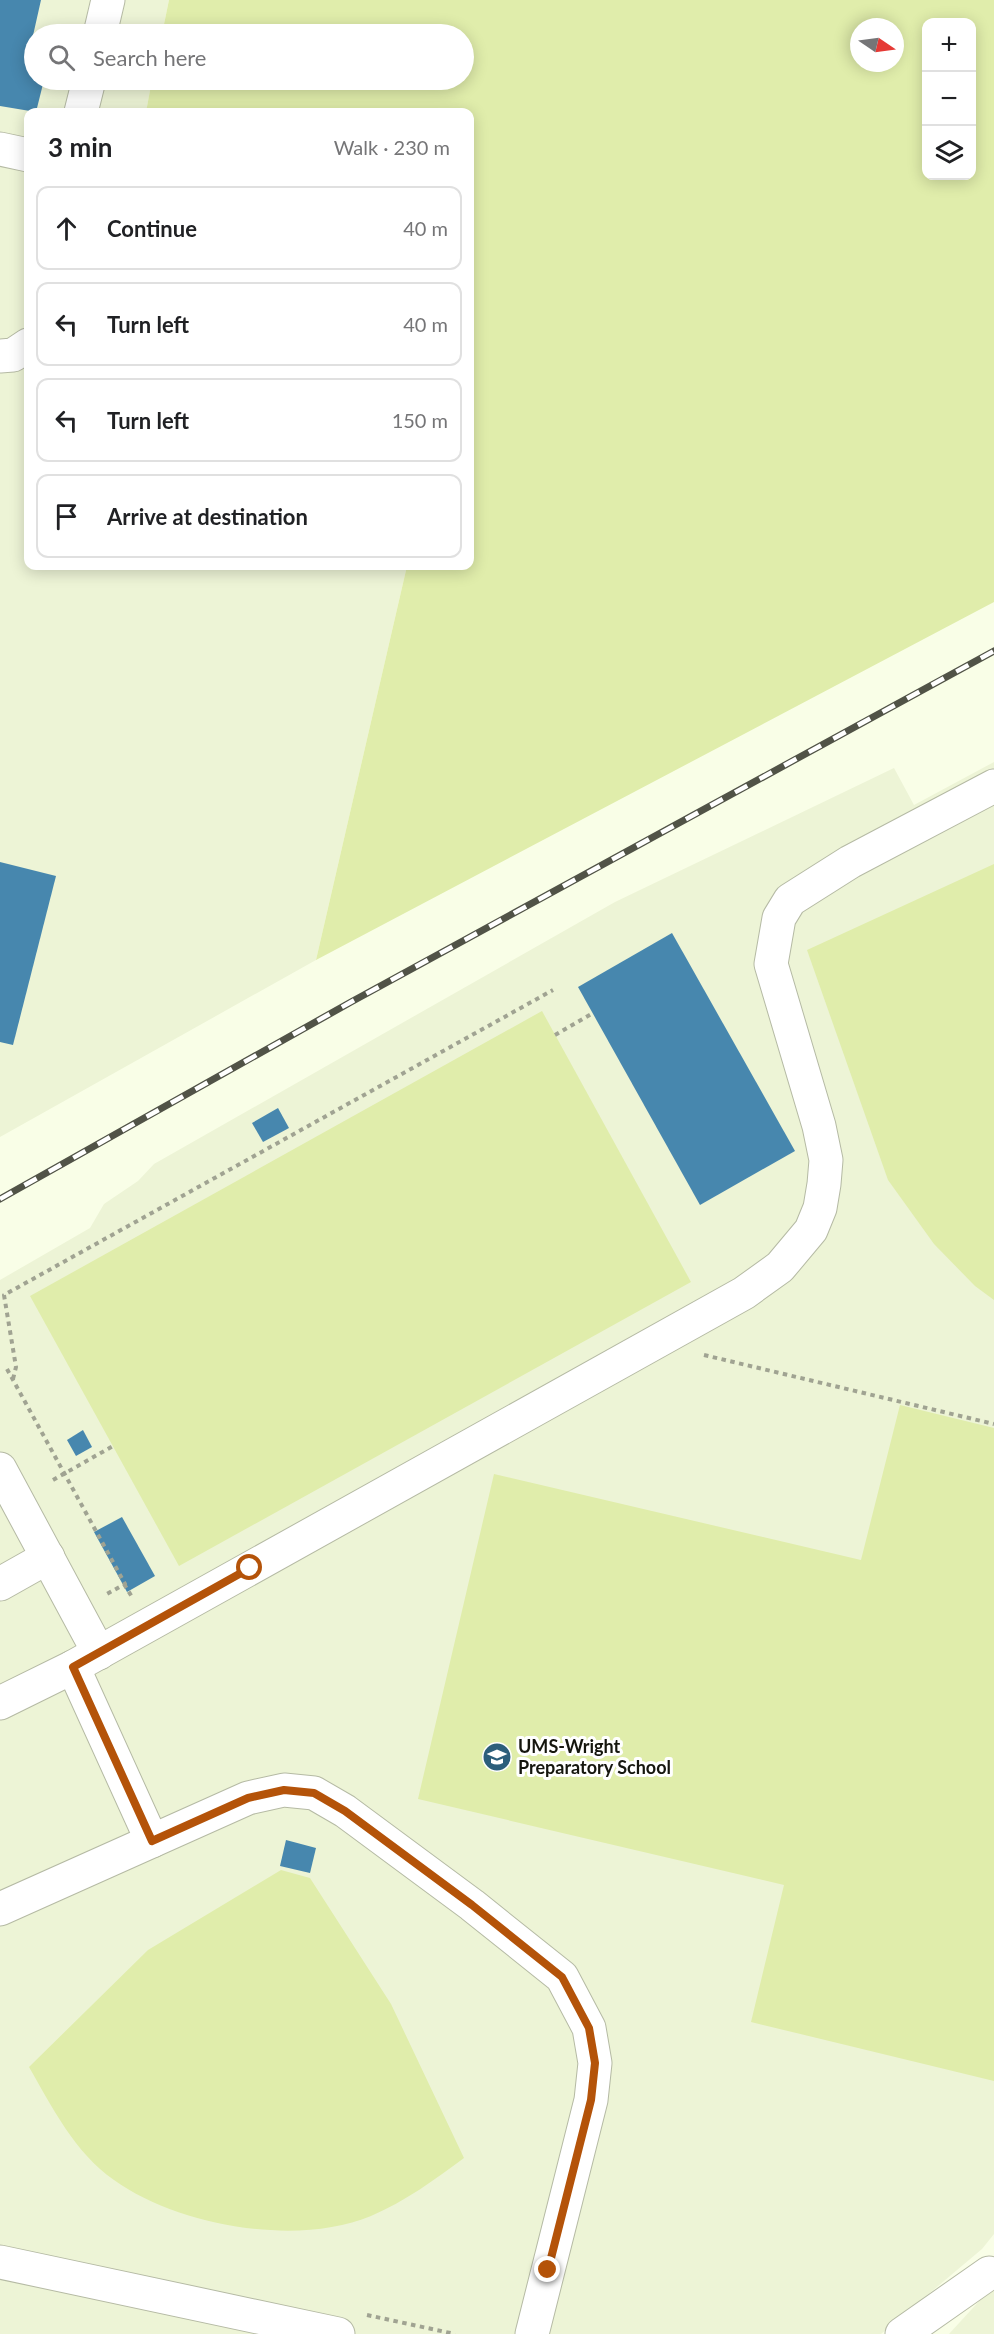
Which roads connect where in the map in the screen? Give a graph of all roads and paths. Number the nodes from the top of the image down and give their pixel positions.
1 (108, 0) edge
2 (102, 24) edge
3 (86, 90) edge
4 (82, 108) edge
5 (0, 149) edge
6 (24, 154) edge
7 (24, 348) edge
8 (0, 356) edge
9 (994, 786) edge
10 (553, 990) dead end
11 (593, 1013) dead end
12 (555, 1035) dead end
13 (697, 1353) dead end
14 (7, 1369) dead end
15 (13, 1379) junction
16 (994, 1424) edge
17 (113, 1446) dead end
18 (65, 1473) junction
19 (1, 1475) edge
20 (53, 1480) dead end
21 (48, 1557) junction
22 (0, 1584) edge
23 (104, 1596) dead end
24 (86, 1660) junction
25 (0, 1703) edge
26 (152, 1841) junction
27 (0, 1909) edge
28 (0, 2262) edge
29 (992, 2270) edge
30 (338, 2334) edge
31 (532, 2334) edge
32 (902, 2334) edge
33 (930, 2334) edge

1 - 2 street
3 - 4 street
5 - 6 street
7 - 8 street
9 - 24 street
10 - 15 path
11 - 12 path
13 - 16 path
14 - 15 path
15 - 18 path
17 - 18 path
18 - 20 path
18 - 23 path
19 - 21 street
21 - 22 street
21 - 24 street
24 - 25 street
24 - 26 street
26 - 27 street
26 - 31 street
28 - 30 street
29 - 32 street
29 - 33 street

